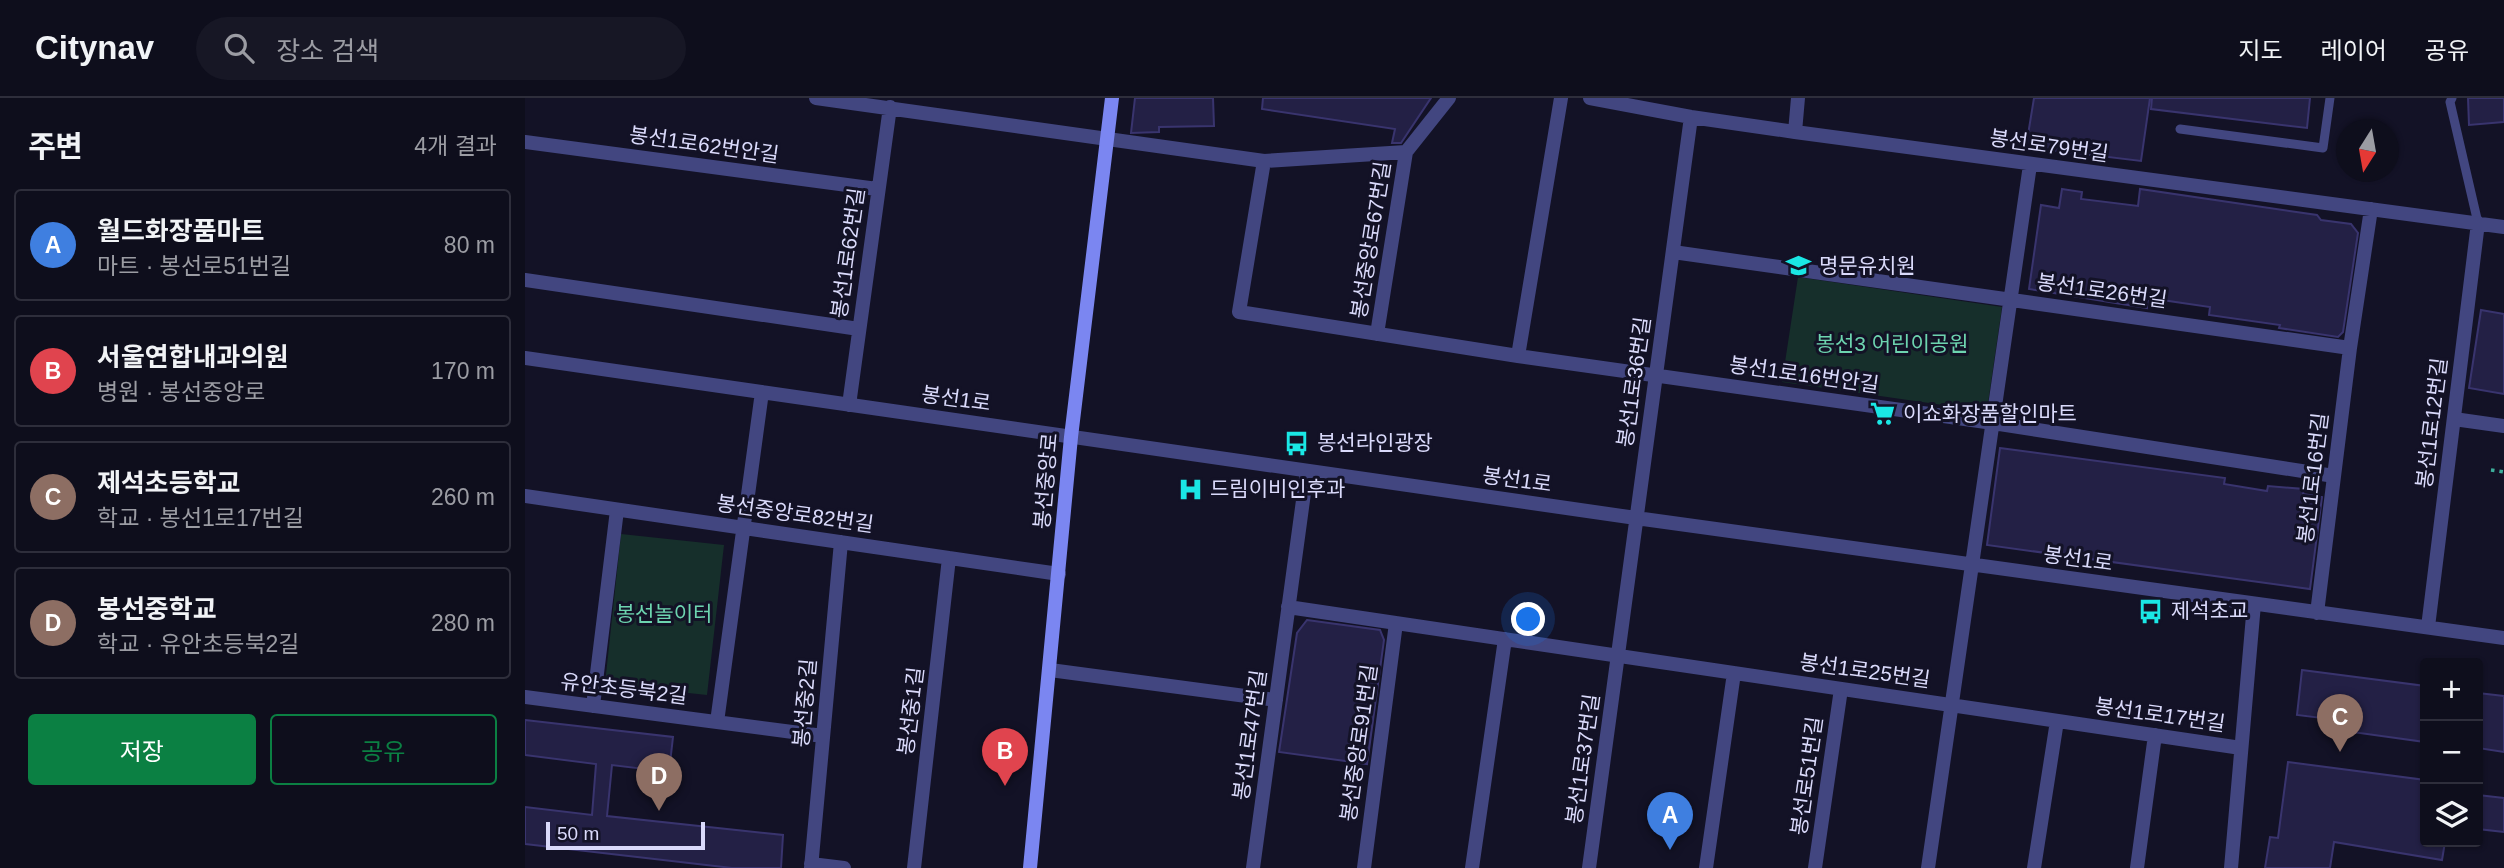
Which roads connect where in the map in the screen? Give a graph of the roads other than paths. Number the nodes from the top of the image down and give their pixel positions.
1 (816, 98) edge
2 (1112, 98) edge
3 (1449, 98) edge
4 (1561, 98) edge
5 (1590, 98) edge
6 (1801, 98) edge
7 (2330, 98) edge
8 (2452, 98) edge
9 (890, 107) junction
10 (1691, 117) junction
11 (2180, 129) dead end
12 (1795, 132) junction
13 (1106, 140) junction
14 (525, 142) edge
15 (1406, 152) junction
16 (1264, 160) junction
17 (2030, 165) junction
18 (877, 189) junction
19 (2371, 209) junction
20 (2478, 223) junction
21 (2504, 227) edge
22 (1673, 252) junction
23 (525, 280) edge
24 (2011, 299) junction
25 (859, 329) junction
26 (1377, 334) junction
27 (2350, 348) junction
28 (1518, 356) junction
29 (525, 358) edge
30 (1656, 375) junction
31 (762, 392) junction
32 (849, 405) junction
33 (2454, 419) junction
34 (1993, 423) junction
35 (2504, 426) edge
36 (1071, 437) junction
37 (1307, 471) junction
38 (2334, 476) junction
39 (525, 496) edge
40 (617, 509) junction
41 (1636, 518) junction
42 (744, 528) junction
43 (841, 542) junction
44 (949, 558) junction
45 (1972, 566) junction
46 (1059, 574) junction
47 (2254, 604) junction
48 (1288, 607) junction
49 (2317, 613) junction
50 (1396, 623) junction
51 (2428, 628) junction
52 (2504, 638) edge
53 (1505, 639) junction
54 (1618, 656) junction
55 (1050, 670) junction
56 (1734, 673) junction
57 (1841, 689) junction
58 (525, 697) edge
59 (1276, 700) junction
60 (1952, 705) junction
61 (593, 706) junction
62 (2057, 721) junction
63 (717, 722) junction
64 (2073, 723) joint
65 (2155, 735) junction
66 (823, 736) junction
67 (2241, 748) junction
68 (811, 866) edge
69 (843, 868) edge
70 (914, 868) edge
71 (1030, 868) edge
72 (1253, 868) edge
73 (1364, 868) edge
74 (1472, 868) edge
75 (1589, 868) edge
76 (1706, 868) edge
77 (1815, 868) edge
78 (1929, 868) edge
79 (2034, 868) edge
80 (2137, 868) edge
81 (2231, 868) edge

1 - 9 street
2 - 13 street, 봉선중앙로
3 - 15 street, 봉선중앙로67번길
4 - 28 street
5 - 10 street, 봉선로79번길
6 - 12 street
7 - 11 lane
8 - 20 lane
9 - 13 street
9 - 18 street, 봉선1로62번길
10 - 12 street, 봉선로79번길
10 - 22 street, 봉선1로36번길
12 - 17 street, 봉선로79번길
13 - 16 street, 봉선중앙로67번길
13 - 36 street, 봉선중앙로
14 - 18 street, 봉선1로62번안길
15 - 16 street, 봉선중앙로67번길
15 - 26 street, 봉선중앙로67번길
16 - 26 street, 봉선1로16번안길
17 - 19 street, 봉선로79번길
17 - 24 street, 봉선1로26번길
18 - 25 street, 봉선1로62번길
19 - 20 street, 봉선로79번길
19 - 27 street, 봉선1로16번길
20 - 21 street, 봉선로79번길
20 - 33 street, 봉선1로12번길
22 - 24 street, 봉선1로26번길
22 - 30 street, 봉선1로36번길
23 - 25 street
24 - 27 street, 봉선1로26번길
24 - 34 street, 봉선1로26번길
25 - 32 street, 봉선1로62번길
26 - 28 street, 봉선1로16번안길
27 - 38 street, 봉선1로16번길
28 - 30 street, 봉선1로16번안길
29 - 31 street, 봉선1로
30 - 34 street, 봉선1로16번안길
30 - 41 street, 봉선1로36번길
31 - 32 street, 봉선1로
31 - 42 street
32 - 36 street, 봉선1로
33 - 35 street
33 - 51 street, 봉선1로12번길
34 - 38 street, 봉선1로16번안길
34 - 45 street, 봉선1로26번길
36 - 37 street, 봉선1로
36 - 46 street, 봉선중앙로
37 - 41 street, 봉선1로
37 - 48 street, 봉선1로47번길
38 - 49 street, 봉선1로16번길
39 - 40 street, 봉선중앙로82번길
40 - 42 street, 봉선중앙로82번길
40 - 61 street
41 - 45 street, 봉선1로
41 - 54 street, 봉선1로37번길
42 - 43 street, 봉선중앙로82번길
42 - 63 street
43 - 44 street, 봉선중앙로82번길
43 - 66 street, 봉선중2길
44 - 46 street, 봉선중앙로82번길
44 - 70 street, 봉선중1길
45 - 47 street, 봉선1로
45 - 60 street, 봉선1로25번길
46 - 55 street, 봉선중앙로
47 - 49 street, 봉선1로
47 - 67 street, 봉선1로17번길
48 - 50 street
48 - 59 street, 봉선1로47번길
49 - 51 street, 봉선1로
50 - 53 street
50 - 73 street, 봉선중앙로91번길
51 - 52 street, 봉선1로
53 - 54 street
53 - 74 street
54 - 56 street
54 - 75 street, 봉선1로37번길
55 - 59 street
55 - 71 street, 봉선중앙로
56 - 57 street, 봉선1로25번길
56 - 76 street
57 - 60 street, 봉선1로25번길
57 - 77 street, 봉선로51번길
58 - 61 street, 유안초등북2길
59 - 72 street, 봉선1로47번길
60 - 62 street, 봉선1로25번길
60 - 78 street, 봉선1로25번길
61 - 63 street, 유안초등북2길
62 - 64 street, 봉선1로25번길
62 - 79 street
63 - 66 street, 유안초등북2길
64 - 65 street, 봉선1로17번길
65 - 67 street, 봉선1로17번길
65 - 80 street
66 - 68 street, 봉선중2길
67 - 81 street, 봉선1로17번길
68 - 69 street

